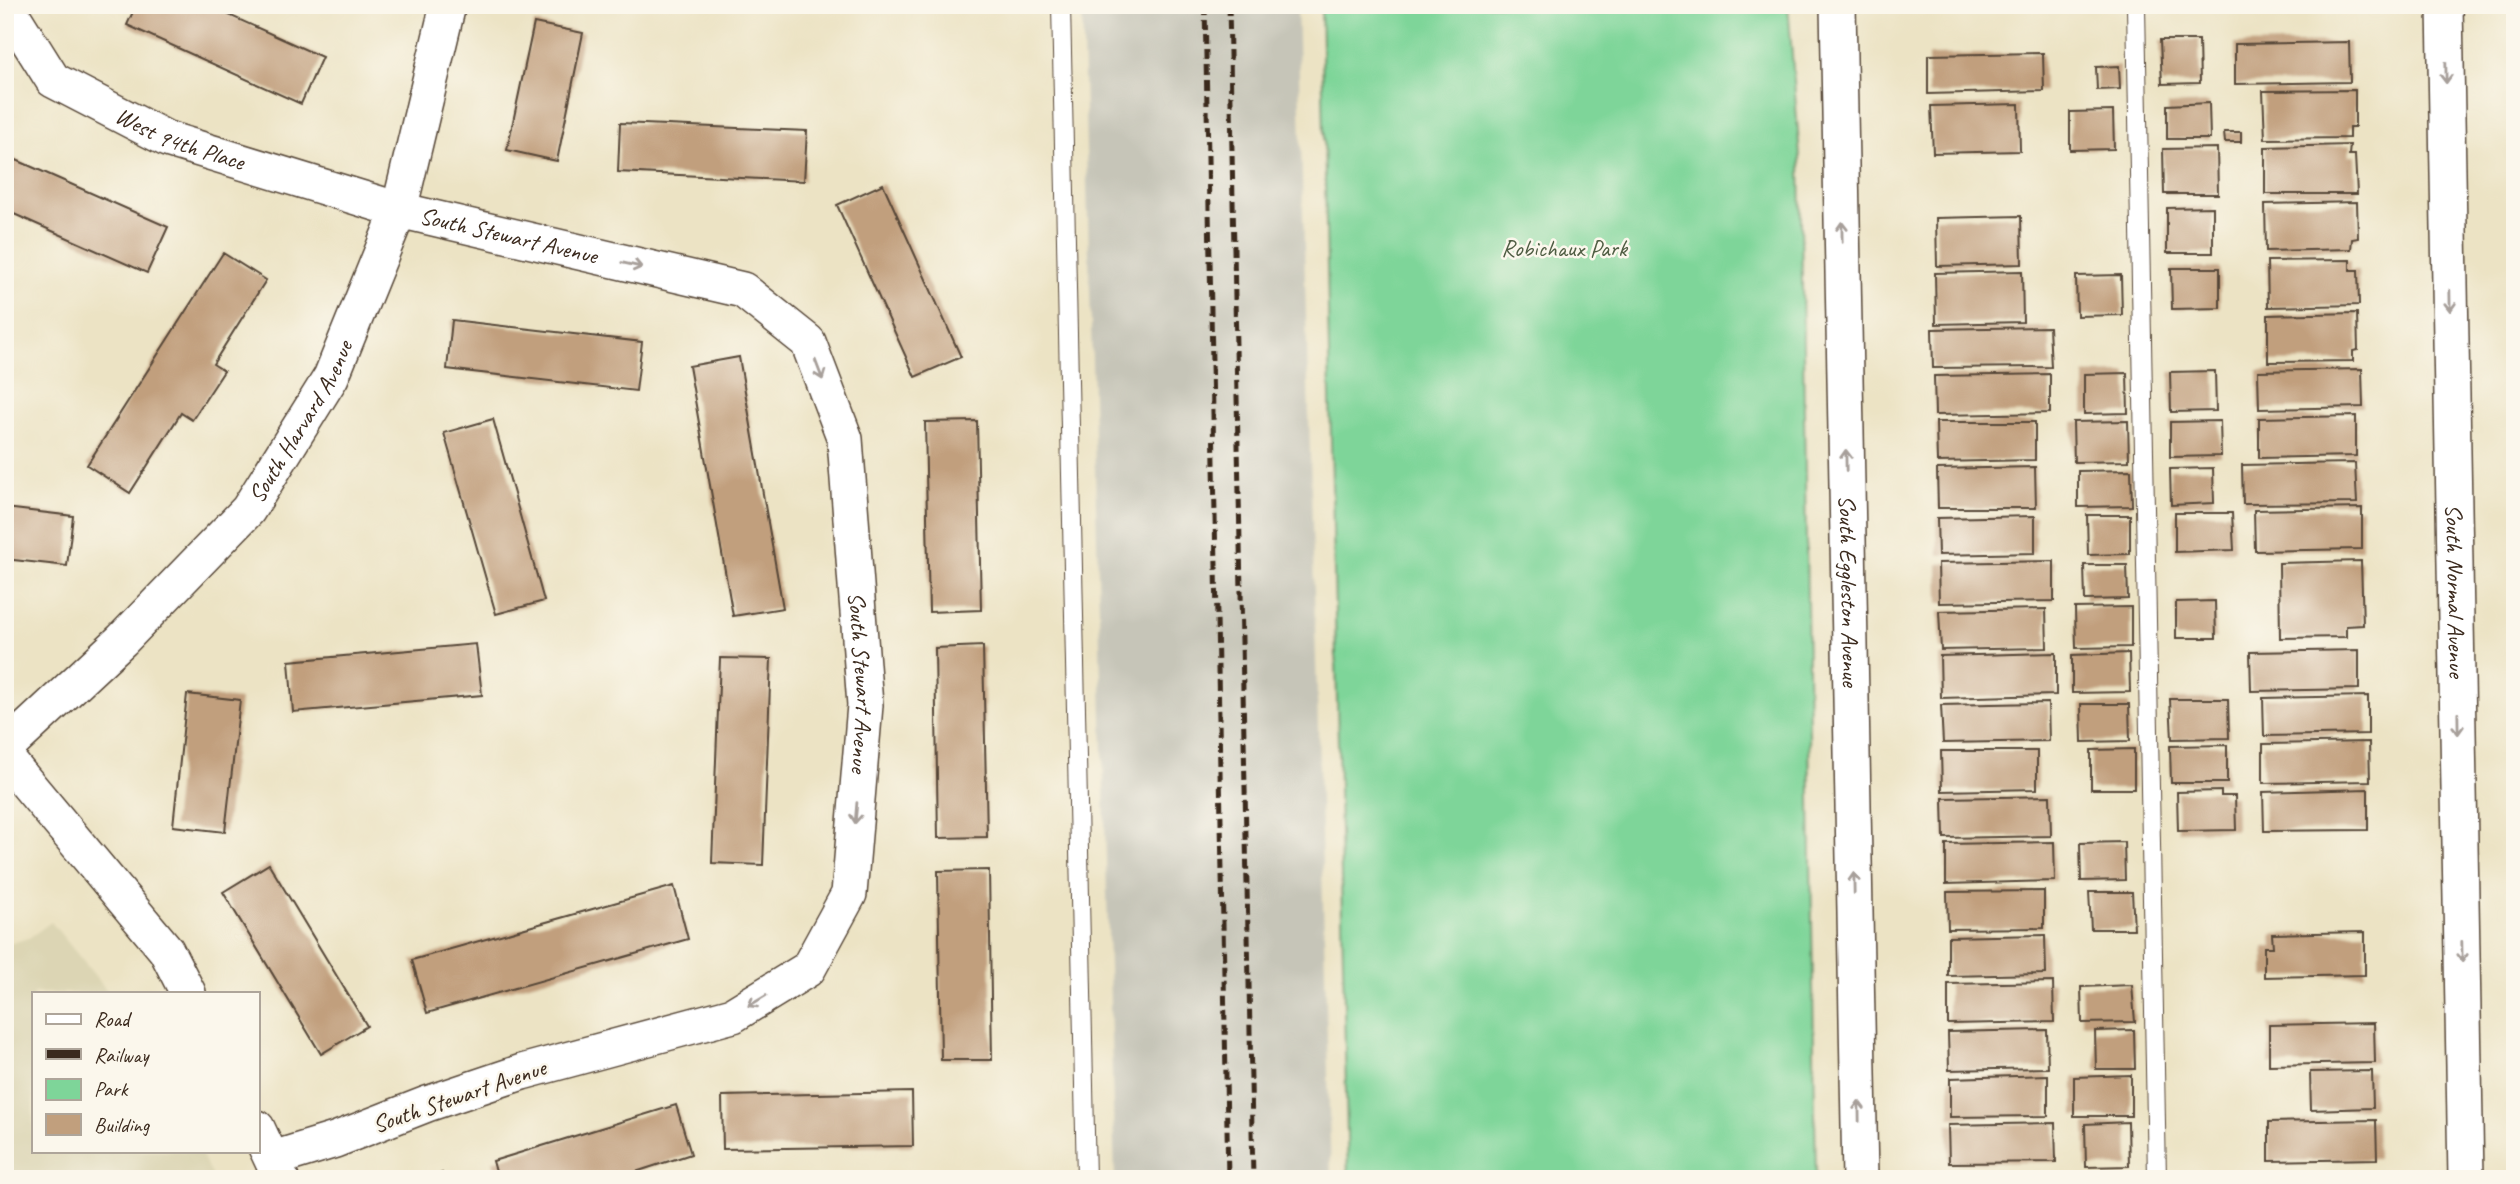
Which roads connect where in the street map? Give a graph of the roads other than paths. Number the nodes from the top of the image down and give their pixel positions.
1 (6, 5) edge
2 (448, 5) edge
3 (1061, 5) edge
4 (1838, 5) edge
5 (2136, 5) edge
6 (2445, 5) edge
7 (399, 210) junction
8 (5, 749) edge
9 (5, 757) edge
10 (187, 992) edge
11 (259, 1132) edge
12 (277, 1169) edge
13 (1086, 1179) edge
14 (1860, 1179) edge
15 (2157, 1179) edge
16 (2466, 1179) edge

1 - 7 street, West 94th Place
2 - 7 street, South Harvard Avenue
3 - 13 lane
14 -> 4 street, South Eggleston Avenue
5 - 15 lane
6 -> 16 street, South Normal Avenue
7 - 8 street, South Harvard Avenue
7 -> 12 street, South Stewart Avenue
9 - 10 street
11 - 12 street

